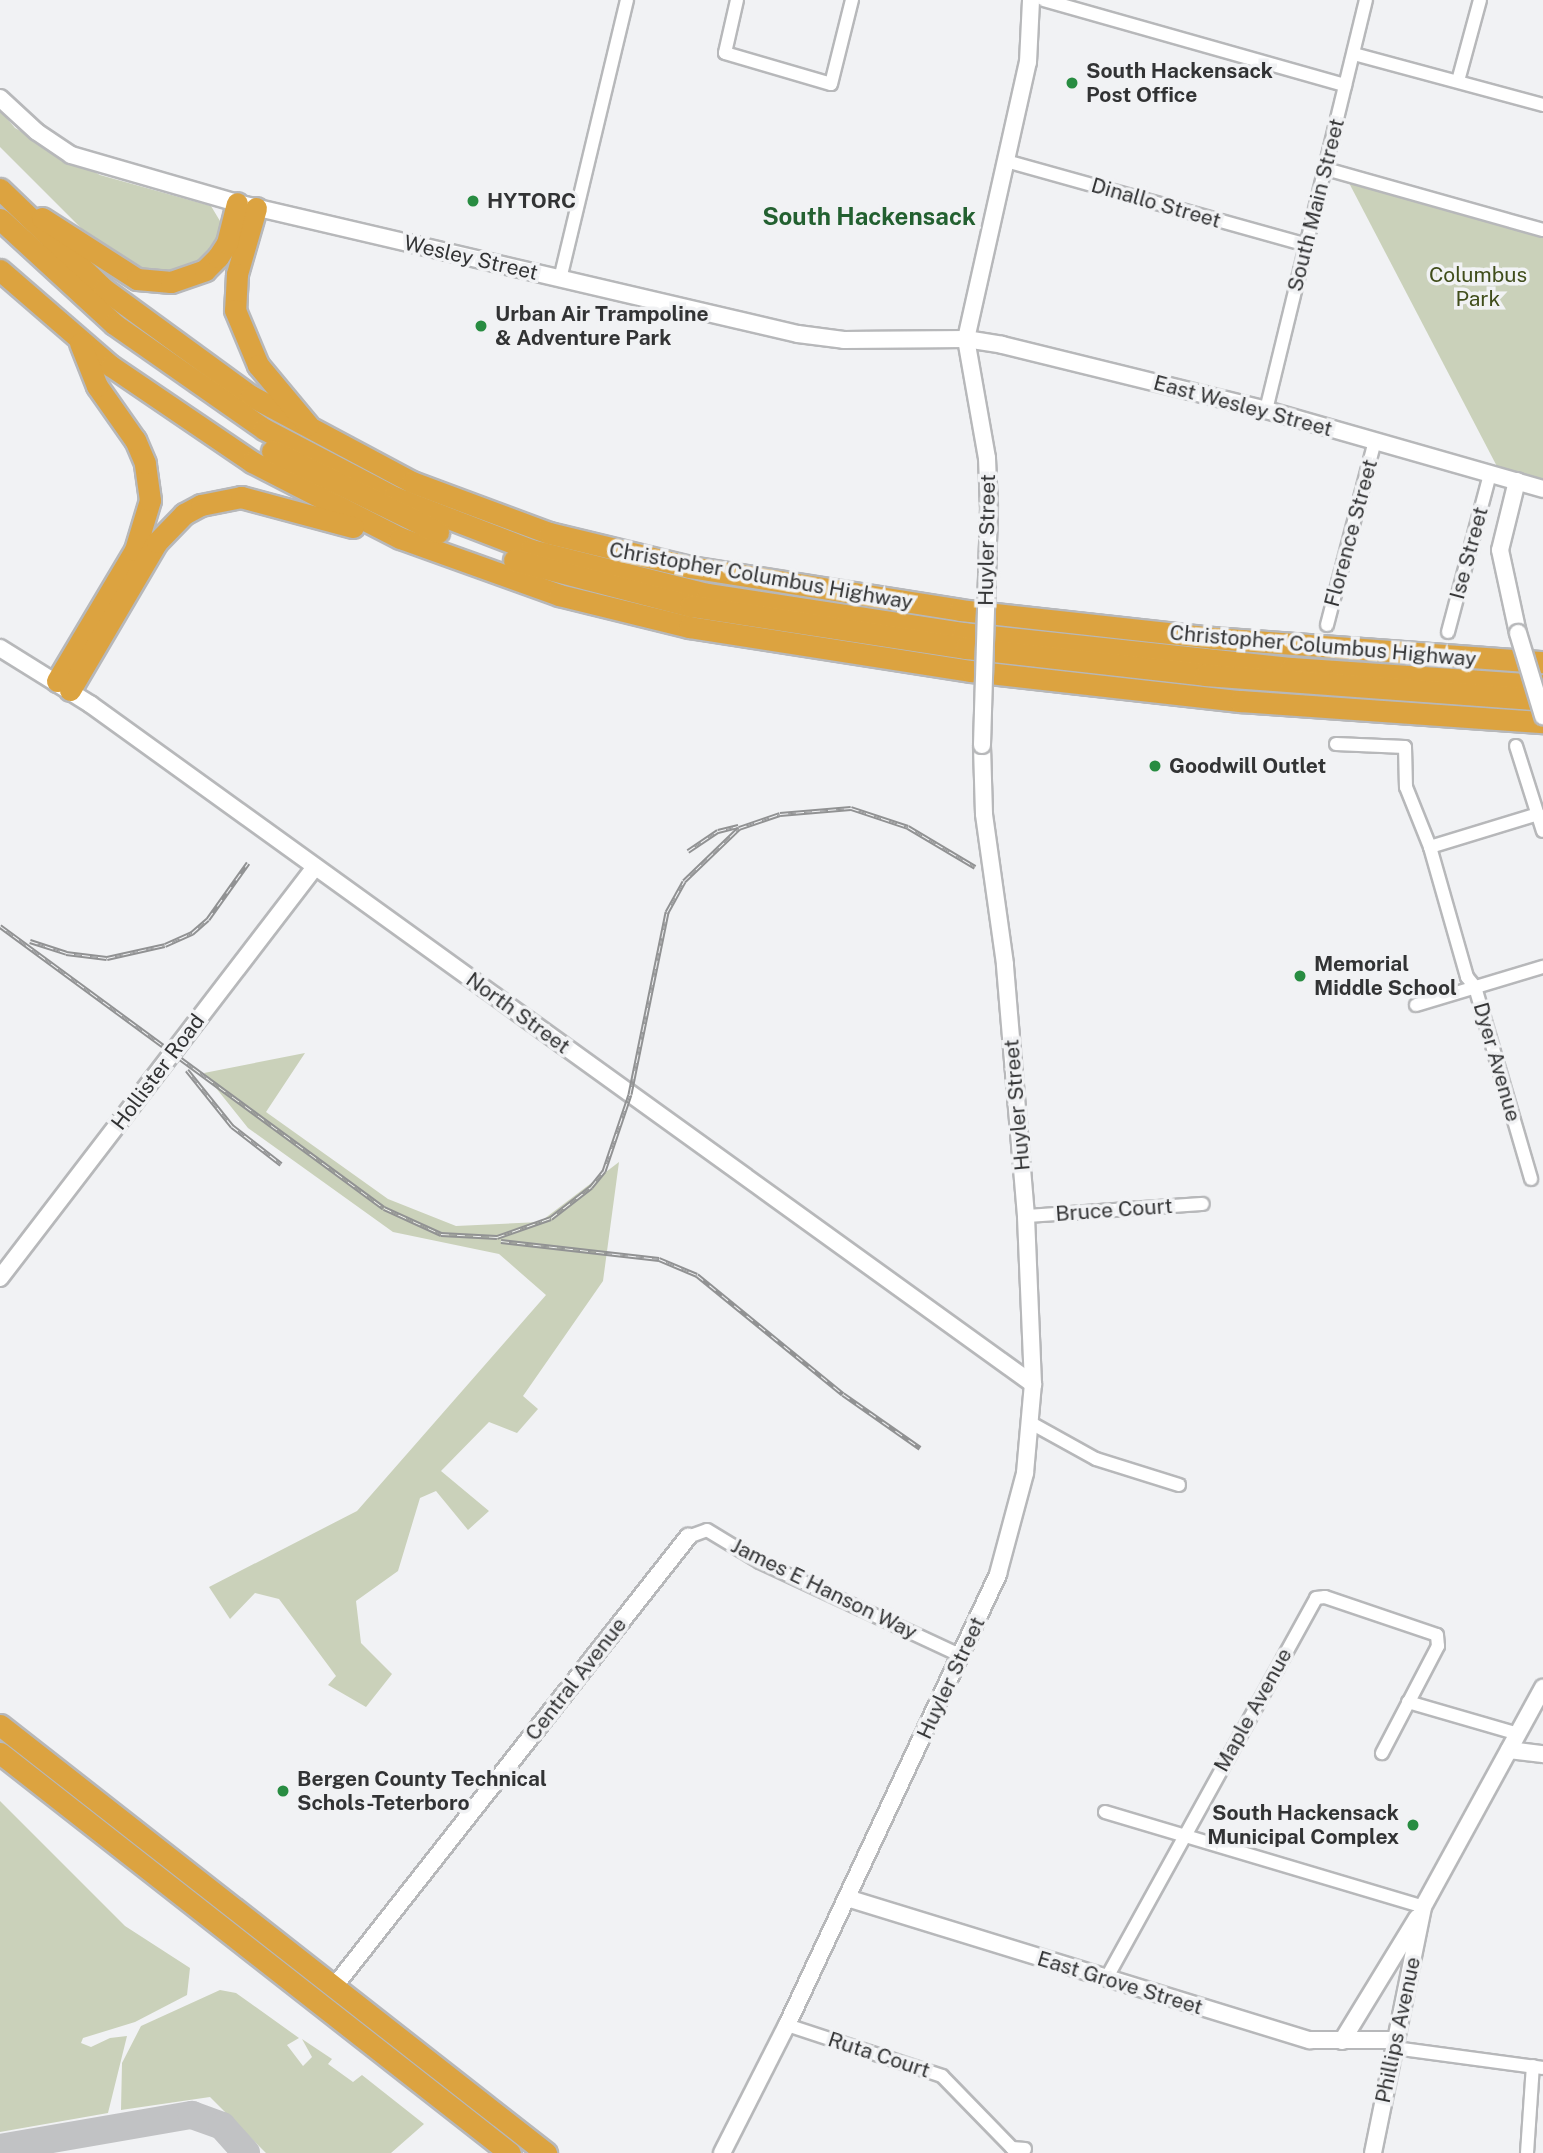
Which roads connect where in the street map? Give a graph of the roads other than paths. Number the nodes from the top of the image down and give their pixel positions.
1 (627, 0) edge
2 (737, 0) edge
3 (852, 0) edge
4 (1031, 0) edge
5 (1044, 0) edge
6 (1366, 0) edge
7 (1480, 0) edge
8 (1354, 54) junction
9 (1458, 81) junction
10 (1346, 85) junction
11 (0, 98) edge
12 (1543, 105) edge
13 (1006, 161) junction
14 (1326, 169) junction
15 (0, 189) edge
16 (246, 206) junction
17 (0, 219) edge
18 (1543, 230) edge
19 (0, 240) edge
20 (1306, 245) junction
21 (0, 270) edge
22 (560, 279) junction
23 (966, 339) junction
24 (80, 341) junction
25 (1266, 410) junction
26 (316, 435) junction
27 (1375, 441) junction
28 (1490, 474) junction
29 (1517, 481) junction
30 (1543, 489) edge
31 (417, 545) junction
32 (1327, 625) dead end
33 (1448, 632) dead end
34 (0, 648) edge
35 (1543, 662) edge
36 (63, 685) junction
37 (1543, 685) edge
38 (1543, 699) edge
39 (1543, 716) edge
40 (1543, 722) edge
41 (1336, 744) dead end
42 (1516, 746) dead end
43 (1538, 814) junction
44 (1543, 831) edge
45 (1430, 847) junction
46 (315, 867) junction
47 (1543, 967) edge
48 (1475, 987) junction
49 (1416, 1004) dead end
50 (1531, 1180) dead end
51 (1203, 1204) dead end
52 (1026, 1216) junction
53 (0, 1278) edge
54 (1033, 1384) junction
55 (1031, 1423) junction
56 (1179, 1485) dead end
57 (688, 1537) joint
58 (962, 1656) junction
59 (1543, 1688) edge
60 (1408, 1702) junction
61 (0, 1725) edge
62 (1518, 1734) junction
63 (1509, 1750) junction
64 (0, 1753) edge
65 (1382, 1753) dead end
66 (1543, 1754) edge
67 (1105, 1812) dead end
68 (1184, 1835) junction
69 (847, 1898) junction
70 (1423, 1908) junction
71 (1106, 1979) junction
72 (334, 1987) junction
73 (788, 2025) junction
74 (1342, 2041) junction
75 (1396, 2044) junction
76 (1538, 2067) edge
77 (1025, 2149) dead end
78 (509, 2151) edge
79 (546, 2153) edge
80 (722, 2153) edge
81 (1373, 2153) edge
82 (1527, 2153) edge

1 - 22 street
2 - 3 street
4 - 13 street, Huyler Street
5 - 10 street
6 - 8 street, South Main Street
7 - 9 street
8 - 9 street
8 - 10 street, South Main Street
9 - 12 street
10 - 14 street, South Main Street
11 - 16 street, Wesley Street
13 - 20 street, Dinallo Street
13 - 23 street, Huyler Street
14 - 18 street
14 - 20 street, South Main Street
15 - 16 highway
15 - 26 highway, Christopher Columbus Highway
16 - 22 street, Wesley Street
16 - 26 highway
17 - 37 highway, Christopher Columbus Highway
19 - 38 highway, Christopher Columbus Highway
20 - 25 street, South Main Street
21 - 24 highway
22 - 23 street, Wesley Street
23 - 25 street, East Wesley Street
23 - 52 street, Huyler Street, bridge
24 - 31 highway
24 - 36 highway
25 - 27 street, East Wesley Street
26 - 35 highway, Christopher Columbus Highway
27 - 28 street, East Wesley Street
27 - 32 street, Florence Street
28 - 29 street, East Wesley Street
28 - 33 street, Ise Street
29 - 30 street, East Wesley Street
29 - 39 street, bridge
31 - 36 highway
31 - 40 highway
34 - 36 street, North Street
36 - 46 street, North Street
41 - 45 street, Dyer Avenue
42 - 43 street
43 - 44 street
43 - 45 street
45 - 48 street, Dyer Avenue
46 - 53 street, Hollister Road
46 - 54 street, North Street
47 - 48 street
48 - 49 street
48 - 50 street, Dyer Avenue
51 - 52 street, Bruce Court
52 - 54 street, Huyler Street
54 - 55 street, Huyler Street
55 - 56 street
55 - 58 street, Huyler Street
57 - 58 street, James E Hanson Way
57 - 72 street, Central Avenue
58 - 69 street, Huyler Street
59 - 62 street, Phillips Avenue
60 - 62 street
60 - 65 street
60 - 68 street, Maple Avenue
61 - 72 highway
62 - 63 street, Phillips Avenue
63 - 66 street
63 - 70 street, Phillips Avenue
64 - 78 highway
67 - 68 street
68 - 70 street
68 - 71 street, Maple Avenue
69 - 71 street, East Grove Street
69 - 73 street, Huyler Street
70 - 74 street, Phillips Avenue
70 - 75 street, Phillips Avenue
71 - 74 street, East Grove Street
72 - 79 highway
73 - 77 street, Ruta Court
73 - 80 street, Huyler Street
74 - 75 street, East Grove Street
75 - 76 street, East Grove Street
75 - 81 street, Phillips Avenue
76 - 82 street

